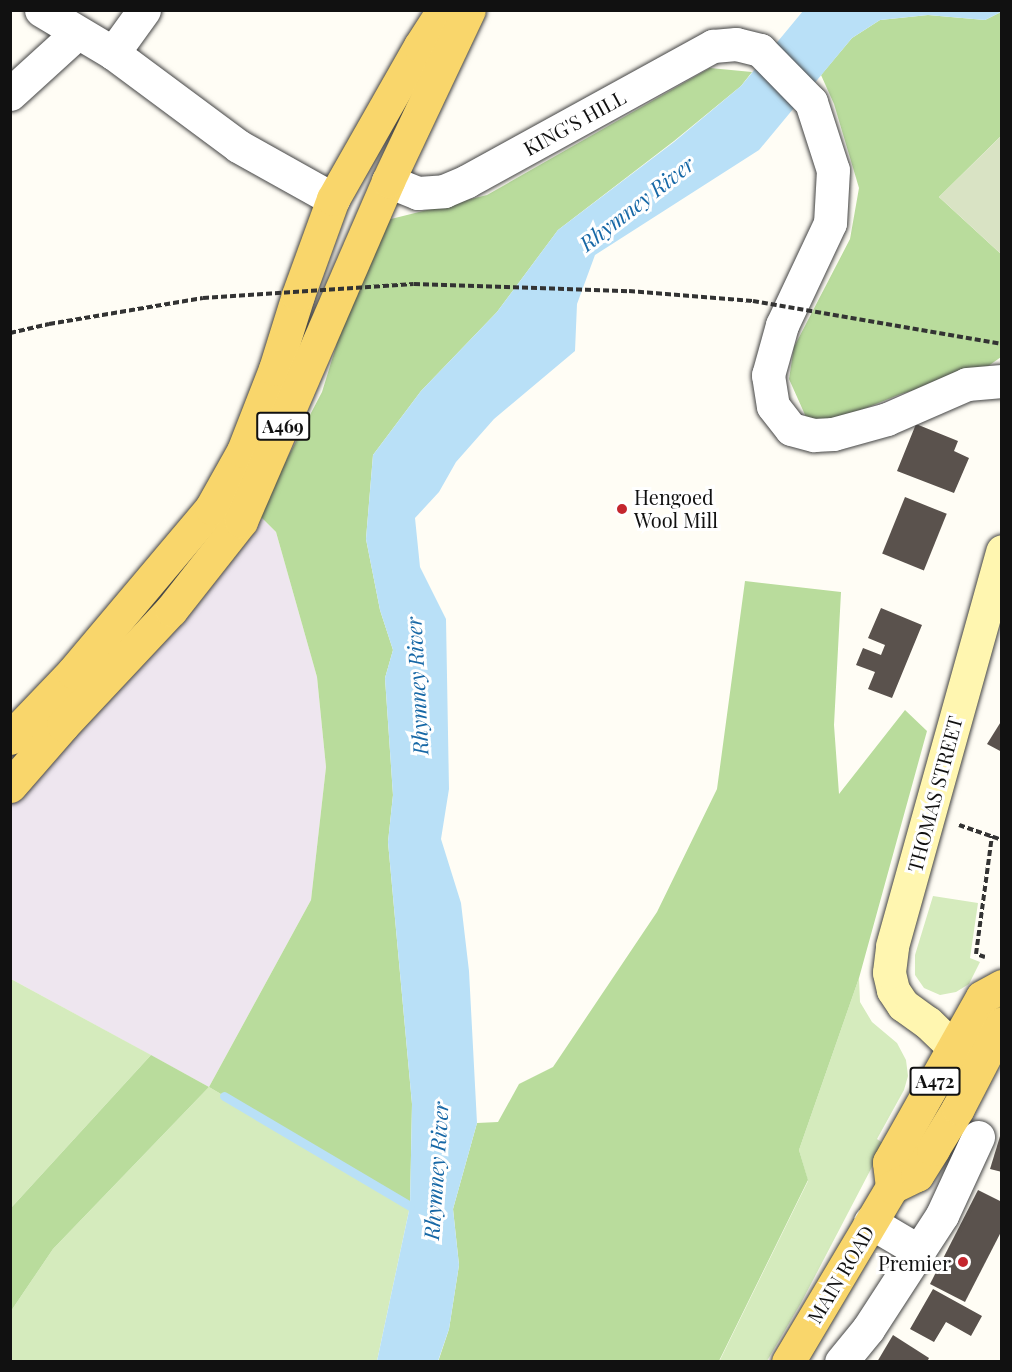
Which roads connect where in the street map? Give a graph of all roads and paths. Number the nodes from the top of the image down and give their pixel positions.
1 (41, 10) edge
2 (144, 10) edge
3 (443, 10) edge
4 (469, 10) edge
5 (77, 33) junction
6 (113, 53) junction
7 (10, 94) edge
8 (388, 181) junction
9 (333, 199) junction
10 (10, 333) edge
11 (1002, 344) edge
12 (1002, 381) edge
13 (1002, 552) edge
14 (10, 738) edge
15 (10, 786) edge
16 (948, 822) dead end
17 (992, 836) junction
18 (1002, 840) edge
19 (985, 957) dead end
20 (1002, 986) edge
21 (985, 1030) edge
22 (992, 1066) edge
23 (978, 1137) dead end
24 (892, 1187) junction
25 (870, 1222) junction
26 (919, 1251) junction
27 (788, 1362) edge
28 (841, 1362) edge

1 - 5 street
2 - 6 street
3 - 9 main road, A469
4 - 8 main road, A469
5 - 6 street
5 - 7 street
6 - 9 street
8 - 12 street, KING'S HILL
8 - 15 main road, A469
9 - 14 main road, A469
10 - 11 path, bridge
13 - 21 main road, THOMAS STREET
16 - 17 path
17 - 18 path
17 - 19 path
20 - 21 main road, A472
21 - 22 street
21 - 24 main road, A472
22 - 24 main road, MAIN ROAD / A472
23 - 26 street
24 - 25 main road, MAIN ROAD / A472
25 - 26 street
25 - 27 main road, MAIN ROAD / A472
26 - 28 street

